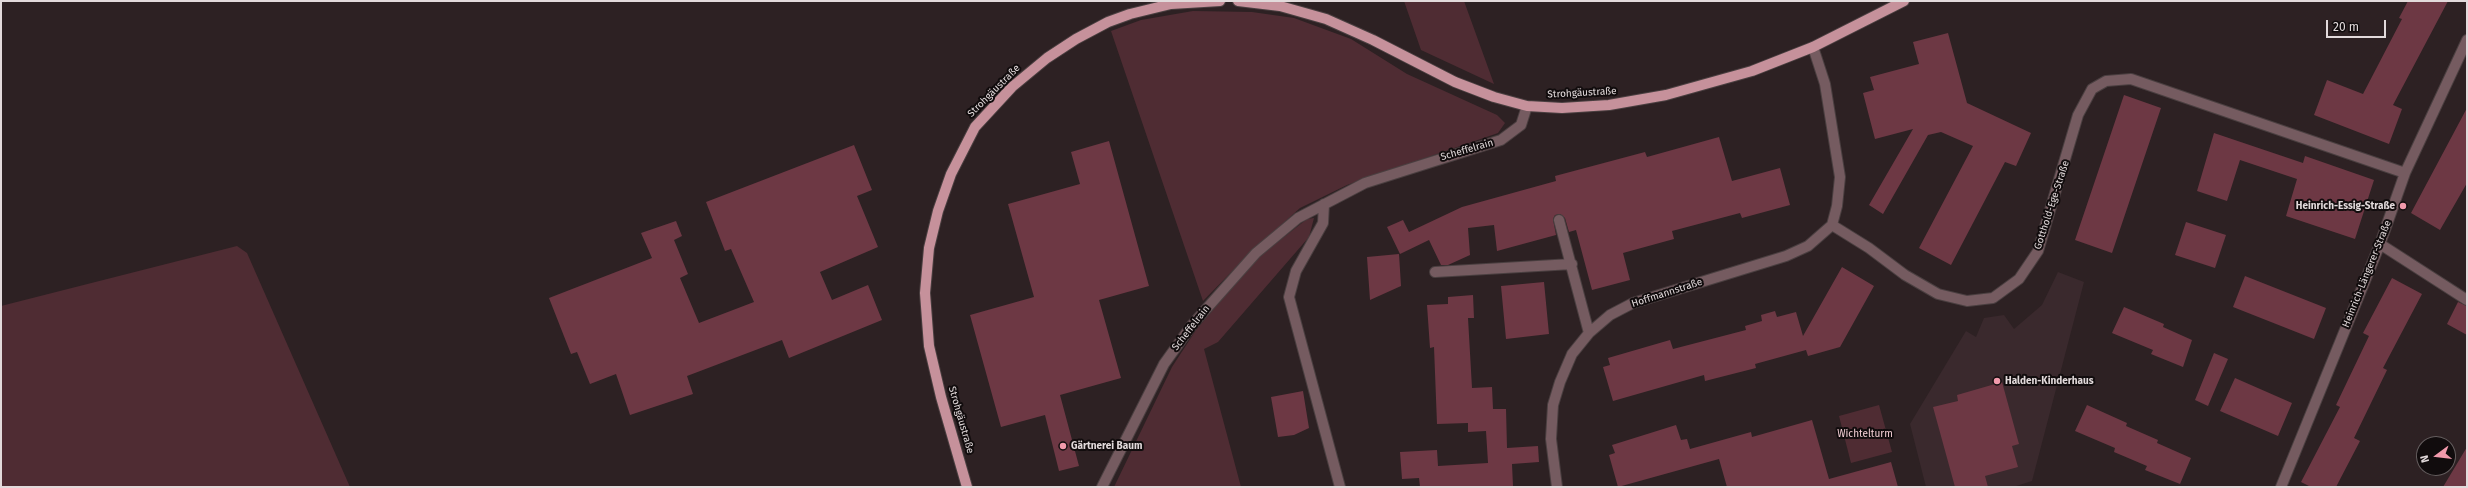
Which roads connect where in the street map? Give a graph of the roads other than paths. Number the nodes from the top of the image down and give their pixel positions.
1 (1220, 1) edge
2 (1238, 1) edge
3 (1904, 1) edge
4 (2467, 40) edge
5 (1813, 48) junction
6 (1527, 106) junction
7 (2405, 173) junction
8 (1324, 204) junction
9 (1560, 220) dead end
10 (1832, 226) junction
11 (2380, 244) junction
12 (1572, 264) junction
13 (1435, 272) dead end
14 (2467, 300) edge
15 (1589, 333) junction
16 (967, 487) edge
17 (1102, 487) edge
18 (1340, 487) edge
19 (1557, 487) edge
20 (2281, 487) edge

1 - 16 main road, Strohgäustraße
2 - 6 main road, Strohgäustraße
3 - 5 main road, Strohgäustraße
4 - 7 street, Heinrich-Längerer-Straße
5 - 6 main road, Strohgäustraße
5 - 10 street
6 - 8 street, Scheffelrain
7 - 10 street, Gotthold-Ege-Straße
7 - 11 street, Heinrich-Längerer-Straße
8 - 17 street, Scheffelrain
8 - 18 street
9 - 12 street
10 - 15 street, Hoffmannstraße
11 - 14 street
11 - 20 street, Heinrich-Längerer-Straße
12 - 13 street
12 - 15 street
15 - 19 street, Hoffmannstraße

